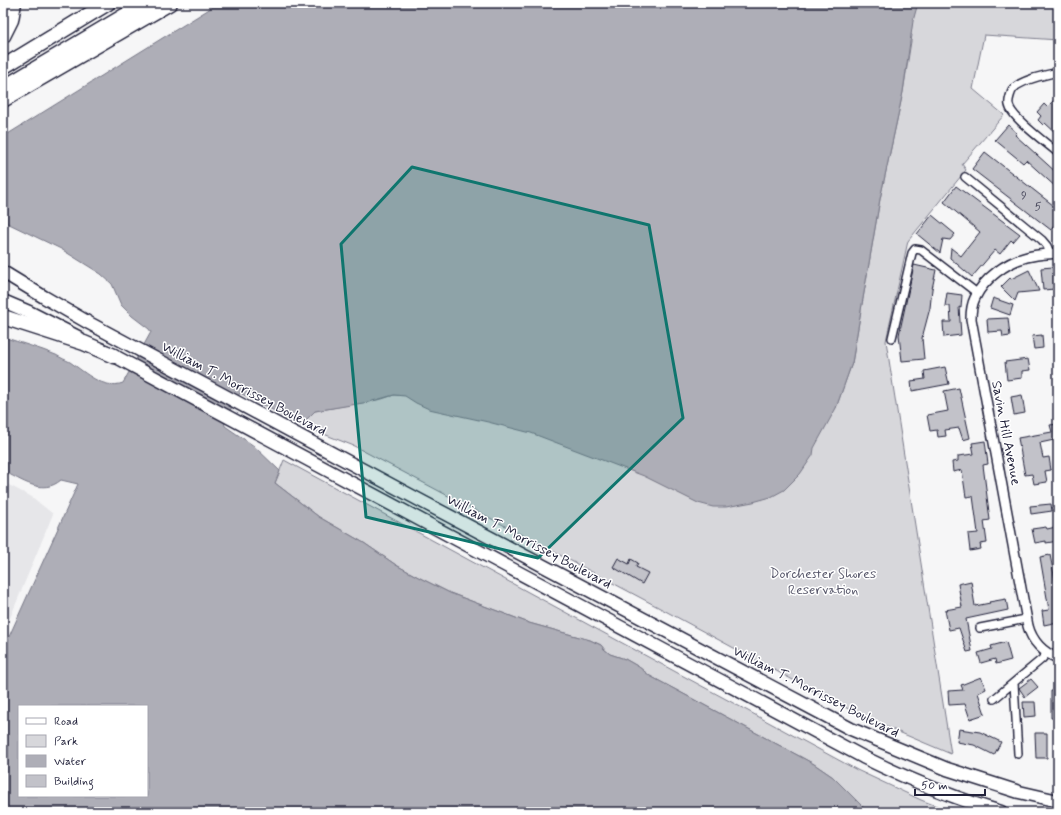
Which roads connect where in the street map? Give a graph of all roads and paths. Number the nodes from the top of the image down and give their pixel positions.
1 (14, 3) edge
2 (108, 3) edge
3 (135, 3) edge
4 (146, 3) edge
5 (170, 3) edge
6 (3, 36) edge
7 (3, 67) edge
8 (1058, 72) edge
9 (3, 80) edge
10 (3, 88) edge
11 (3, 100) edge
12 (1058, 153) edge
13 (965, 178) dead end
14 (1054, 253) edge
15 (3, 272) edge
16 (977, 293) junction
17 (3, 301) edge
18 (3, 317) edge
19 (892, 338) dead end
20 (114, 356) junction
21 (1026, 619) junction
22 (980, 628) dead end
23 (1047, 653) junction
24 (1058, 658) edge
25 (1014, 683) junction
26 (994, 699) dead end
27 (1018, 754) dead end
28 (1058, 802) edge
29 (1001, 812) edge

1 - 6 highway
2 - 7 highway
3 - 9 highway
4 - 10 highway
5 - 11 highway
8 - 12 street
13 - 14 street
14 - 16 street, Savin Hill Avenue
15 - 28 main road, William T. Morrissey Boulevard
16 - 19 street
16 - 21 street, Savin Hill Avenue
17 - 20 main road
18 - 20 highway
20 - 29 main road
21 - 22 street
21 - 23 street, Savin Hill Avenue
23 - 24 street, Savin Hill Avenue
23 - 25 street
25 - 26 street
25 - 27 street

